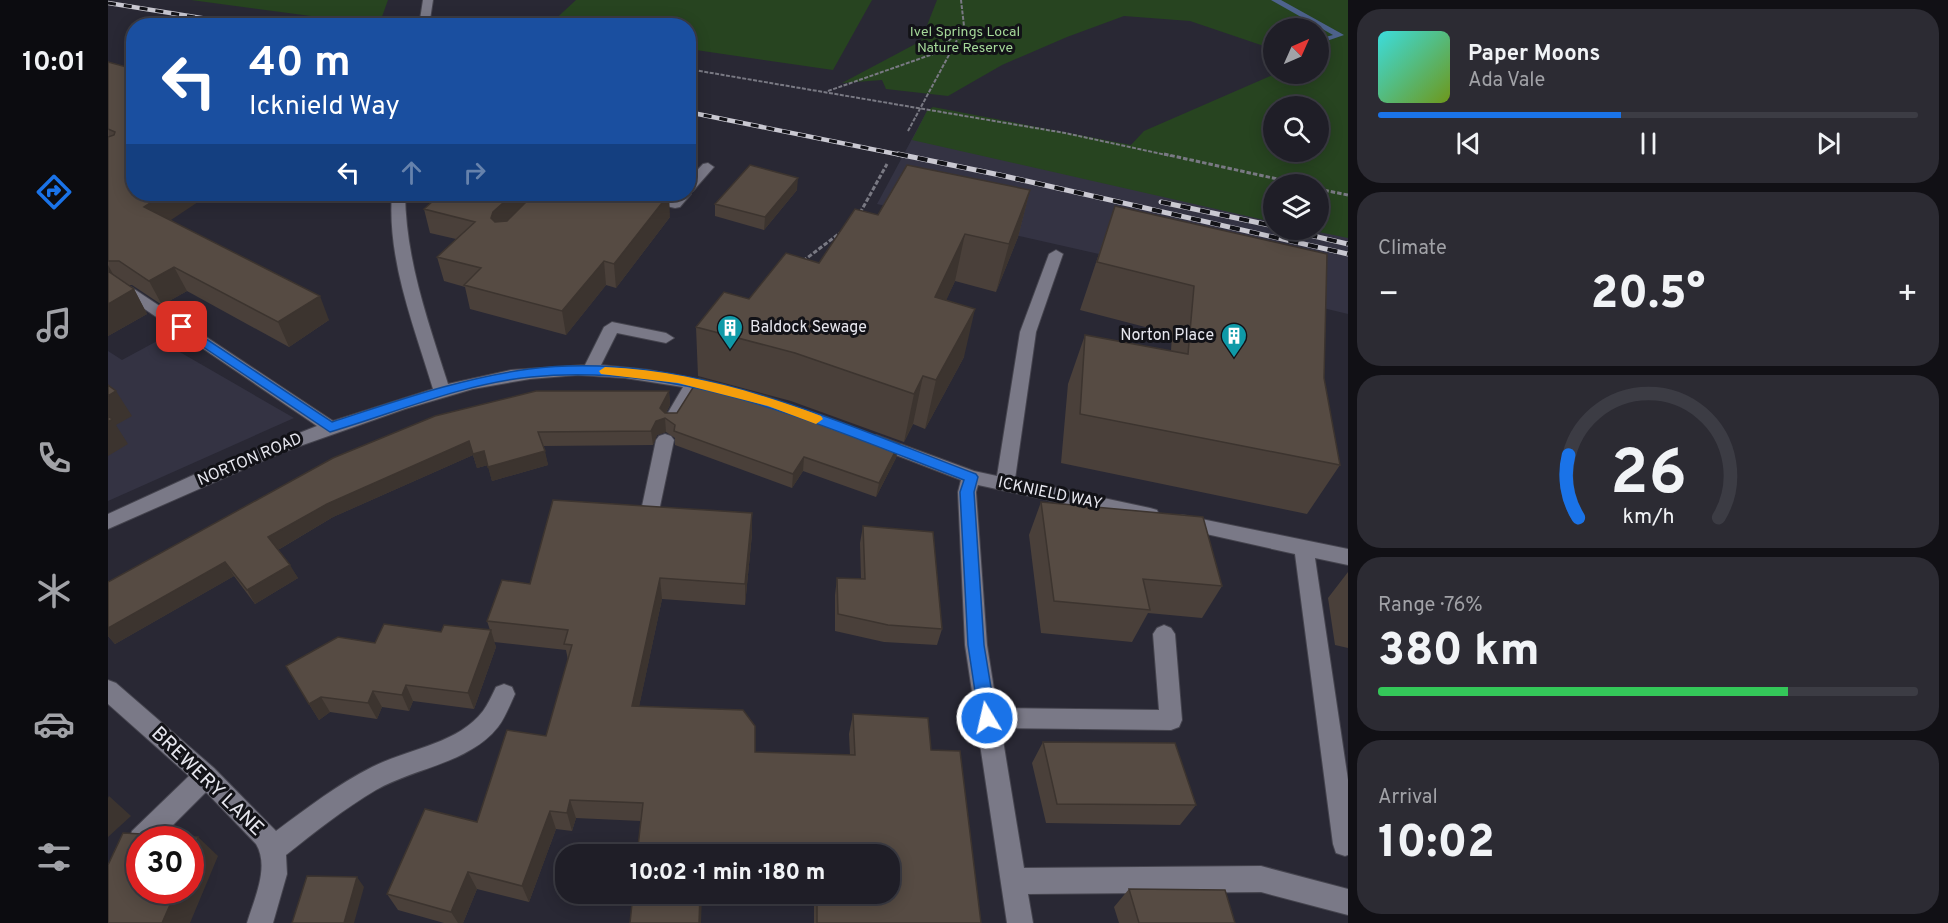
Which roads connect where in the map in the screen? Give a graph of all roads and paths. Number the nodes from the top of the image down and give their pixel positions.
1 (428, 0) edge
2 (961, 0) edge
3 (425, 18) edge
4 (964, 26) junction
5 (696, 70) edge
6 (826, 92) junction
7 (922, 108) junction
8 (908, 131) dead end
9 (887, 164) dead end
10 (708, 167) dead end
11 (1263, 176) edge
12 (696, 180) edge
13 (1329, 191) edge
14 (1348, 195) edge
15 (398, 201) edge
16 (856, 219) edge
17 (847, 227) edge
18 (1056, 254) dead end
19 (795, 267) edge
20 (126, 290) edge
21 (666, 338) dead end
22 (590, 370) junction
23 (694, 383) junction
24 (442, 391) junction
25 (739, 394) edge
26 (672, 421) edge
27 (330, 427) junction
28 (860, 436) edge
29 (665, 440) dead end
30 (971, 477) junction
31 (1005, 484) junction
32 (650, 511) edge
33 (108, 522) edge
34 (1304, 547) junction
35 (1348, 557) edge
36 (1164, 634) dead end
37 (108, 690) edge
38 (504, 694) dead end
39 (987, 718) junction
40 (207, 776) junction
41 (155, 826) edge
42 (1345, 844) dead end
43 (273, 849) junction
44 (1014, 881) junction
45 (1348, 902) edge
46 (260, 923) edge
47 (1020, 923) edge

1 - 3 street
2 - 4 path
4 - 6 path
4 - 7 path
5 - 6 path
6 - 7 path
7 - 8 path
7 - 11 path
9 - 16 path
10 - 12 street
13 - 14 path
15 - 24 street
17 - 19 path
18 - 31 street
20 - 27 street
21 - 22 street
22 - 23 street
22 - 24 street
23 - 25 street
23 - 26 street
24 - 27 street, NORTON ROAD
27 - 33 street, NORTON ROAD
28 - 30 street, ICKNIELD WAY
29 - 32 street
30 - 31 street, ICKNIELD WAY
30 - 39 street
31 - 34 street, ICKNIELD WAY
34 - 35 street, ICKNIELD WAY
34 - 42 street
36 - 39 street
37 - 40 street, BREWERY LANE
38 - 43 street
39 - 44 street
40 - 41 street
40 - 43 street, BREWERY LANE
43 - 46 street, BREWERY LANE
44 - 45 street
44 - 47 street

